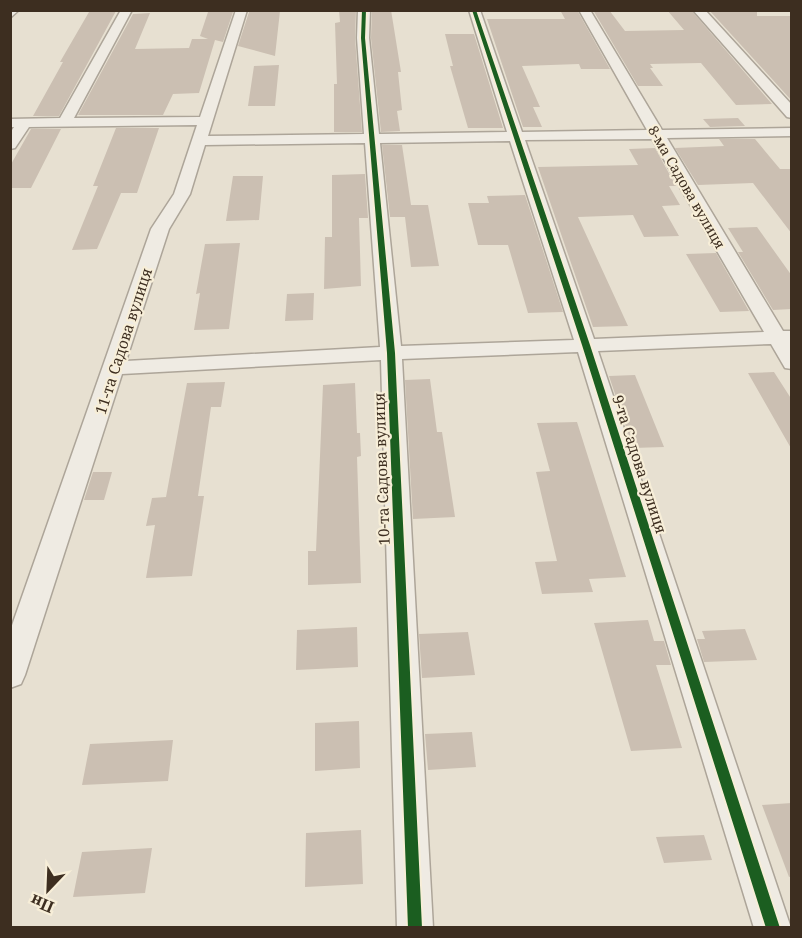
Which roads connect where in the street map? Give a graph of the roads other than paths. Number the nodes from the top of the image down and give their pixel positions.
1 (14, 10) edge
2 (127, 10) edge
3 (242, 10) edge
4 (364, 10) edge
5 (474, 10) edge
6 (584, 10) edge
7 (698, 10) edge
8 (10, 15) edge
9 (792, 114) edge
10 (205, 121) junction
11 (65, 122) junction
12 (17, 123) edge
13 (792, 132) edge
14 (656, 134) junction
15 (514, 135) junction
16 (371, 138) junction
17 (199, 141) junction
18 (10, 145) edge
19 (783, 337) edge
20 (586, 345) junction
21 (391, 353) junction
22 (792, 363) edge
23 (114, 368) junction
24 (10, 675) edge
25 (416, 927) edge
26 (773, 927) edge

1 - 8 street
2 - 11 street
3 - 10 street, 11-та Садова вулиця
4 - 16 street, 10-та Садова вулиця
5 - 15 street, 9-та Садова вулиця
6 - 14 street, 8-ма Садова вулиця
7 - 9 street
10 - 11 street
10 - 17 street, 11-та Садова вулиця
11 - 12 street
12 - 18 street
13 - 14 street
14 - 15 street
14 - 19 street, 8-ма Садова вулиця
15 - 16 street
15 - 20 street, 9-та Садова вулиця
16 - 17 street
16 - 21 street, 10-та Садова вулиця
17 - 23 street, 11-та Садова вулиця
19 - 20 street
19 - 22 street, 8-ма Садова вулиця
20 - 21 street
20 - 26 street, 9-та Садова вулиця
21 - 23 street
21 - 25 street, 10-та Садова вулиця
23 - 24 street, 11-та Садова вулиця

